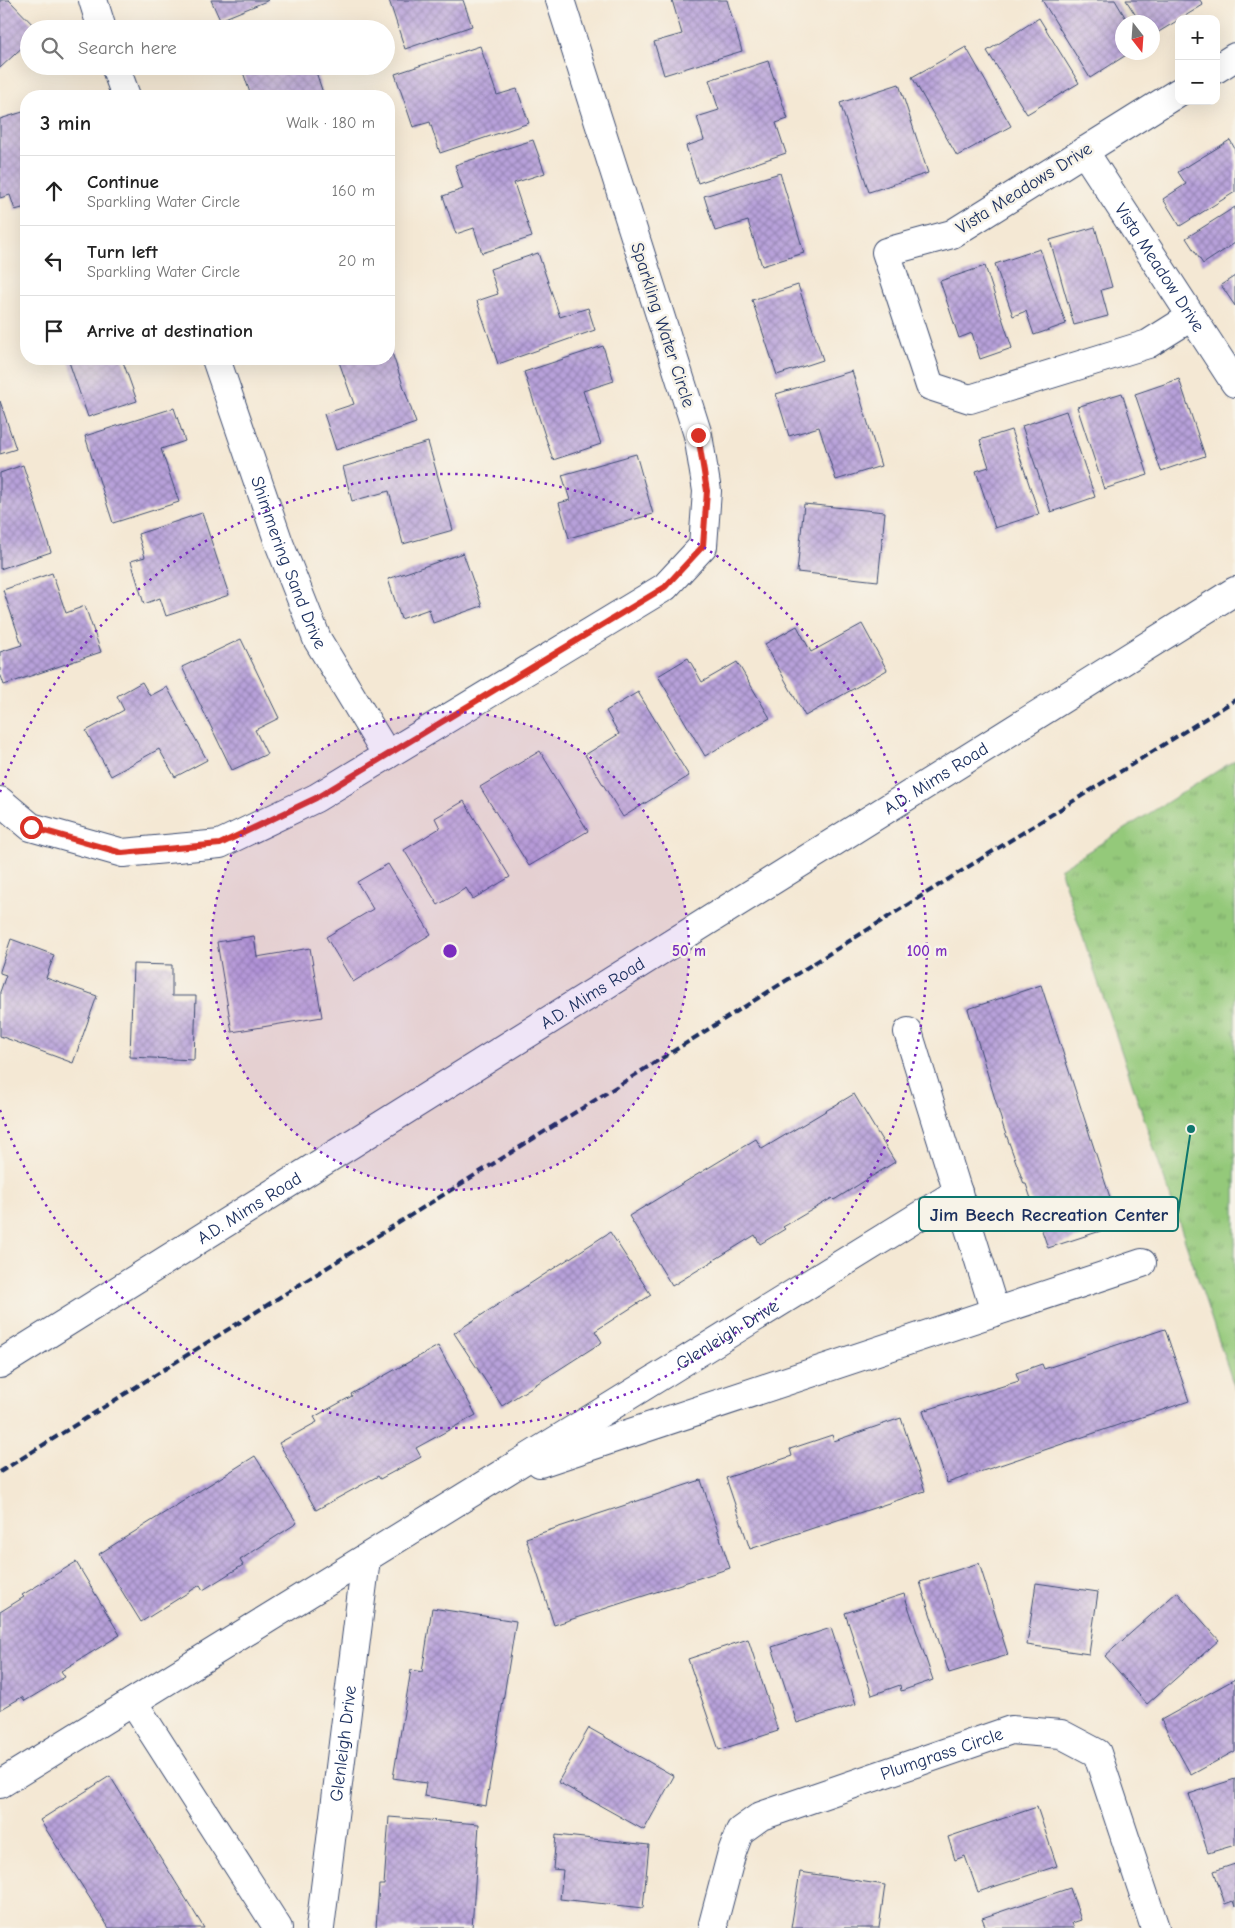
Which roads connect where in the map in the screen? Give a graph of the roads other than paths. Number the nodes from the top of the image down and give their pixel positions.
1 (93, 0) edge
2 (560, 0) edge
3 (99, 20) edge
4 (1235, 57) edge
5 (1220, 66) edge
6 (118, 75) edge
7 (124, 90) edge
8 (1175, 94) edge
9 (1084, 151) junction
10 (1190, 318) junction
11 (218, 365) edge
12 (1235, 383) edge
13 (1235, 591) edge
14 (387, 755) junction
15 (0, 801) edge
16 (908, 1032) dead end
17 (958, 1192) junction
18 (1142, 1263) dead end
19 (995, 1312) junction
20 (0, 1364) edge
21 (496, 1478) junction
22 (366, 1559) junction
23 (133, 1702) junction
24 (0, 1784) edge
25 (278, 1928) edge
26 (320, 1928) edge
27 (714, 1928) edge
28 (1155, 1928) edge

1 - 3 street
2 - 14 street, Sparkling Water Circle
4 - 5 street
6 - 7 street
8 - 9 street, Vista Meadows Drive
9 - 10 street, Vista Meadow Drive
9 - 10 street, Vista Meadows Drive
10 - 12 street, Vista Meadow Drive
11 - 14 street, Shimmering Sand Drive
13 - 20 street, A.D. Mims Road
14 - 15 street, Sparkling Water Circle
16 - 17 street
17 - 19 street
17 - 21 street, Glenleigh Drive
18 - 19 street, Glenleigh Drive
19 - 21 street, Glenleigh Drive
21 - 22 street, Glenleigh Drive
22 - 23 street, Glenleigh Drive
22 - 26 street, Glenleigh Drive
23 - 24 street, Glenleigh Drive
23 - 25 street
27 - 28 street, Plumgrass Circle

